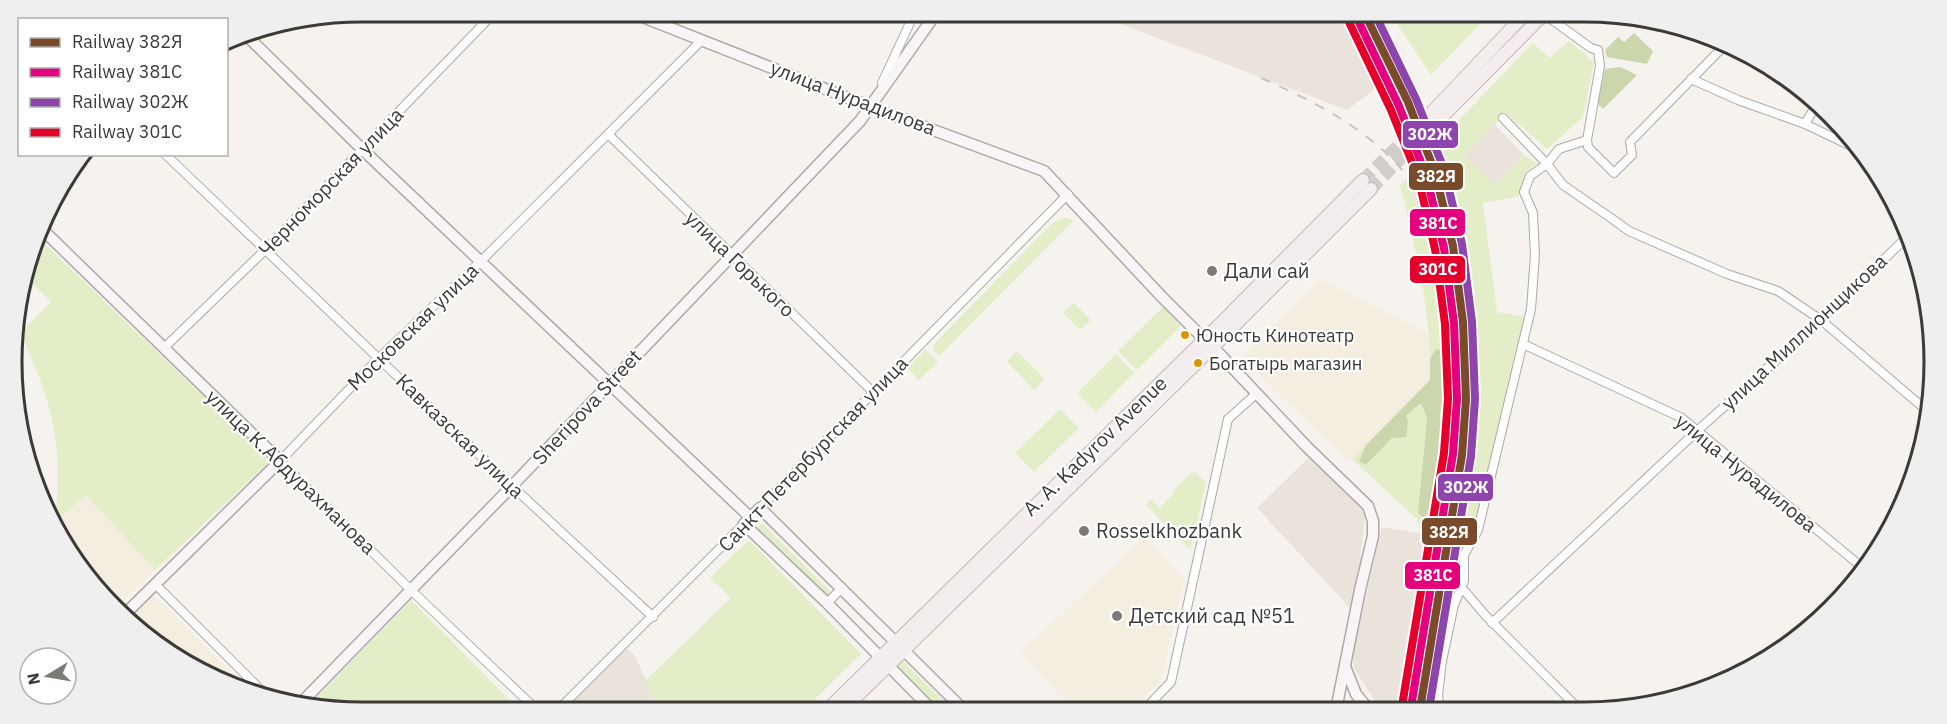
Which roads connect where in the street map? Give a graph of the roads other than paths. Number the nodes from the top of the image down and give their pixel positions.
1 (485, 22) edge
2 (656, 22) edge
3 (910, 22) edge
4 (930, 22) edge
5 (1518, 22) edge
6 (1535, 22) edge
7 (1557, 22) edge
8 (702, 40) junction
9 (252, 41) edge
10 (1720, 50) edge
11 (1691, 79) junction
12 (871, 106) junction
13 (1813, 111) edge
14 (1503, 118) dead end
15 (1805, 124) junction
16 (608, 134) junction
17 (1587, 140) junction
18 (1844, 143) edge
19 (363, 150) junction
20 (167, 156) edge
21 (1547, 164) junction
22 (1367, 184) tunnel mouth
23 (1068, 194) junction
24 (47, 234) edge
25 (1902, 241) edge
26 (265, 250) junction
27 (732, 256) junction
28 (481, 261) junction
29 (1821, 320) junction
30 (1209, 343) junction
31 (1523, 344) junction
32 (164, 348) junction
33 (379, 358) junction
34 (609, 383) junction
35 (873, 392) junction
36 (1256, 394) junction
37 (1922, 406) edge
38 (1697, 430) junction
39 (280, 461) junction
40 (512, 486) junction
41 (760, 508) junction
42 (747, 521) junction
43 (1858, 564) edge
44 (155, 584) junction
45 (842, 588) junction
46 (1462, 588) junction
47 (411, 590) junction
48 (827, 603) junction
49 (129, 609) edge
50 (653, 617) junction
51 (1492, 623) junction
52 (900, 647) junction
53 (884, 662) junction
54 (1346, 669) junction
55 (254, 684) edge
56 (307, 697) edge
57 (529, 702) edge
58 (566, 702) edge
59 (836, 702) edge
60 (850, 702) edge
61 (924, 702) edge
62 (956, 702) edge
63 (1152, 702) edge
64 (1338, 702) edge
65 (1362, 702) edge
66 (1439, 702) edge
67 (1572, 702) edge

1 - 19 street, Черноморская улица
2 - 8 street, улица Нурадилова
3 - 12 street
4 - 12 street, Sheripova Street
5 - 6 main road
7 - 17 street
8 - 12 street, улица Нурадилова
8 - 16 street, Московская улица
9 - 19 street
10 - 11 street
11 - 15 street
11 - 17 street
12 - 23 street, улица Нурадилова
12 - 27 street, Sheripova Street
13 - 15 street
14 - 21 street
15 - 18 street
16 - 27 street, улица Горького
16 - 28 street, Московская улица
17 - 21 street
19 - 26 street, Черноморская улица
19 - 28 street
20 - 26 street, Кавказская улица
21 - 29 street
21 - 31 street
22 - 30 main road, A. A. Kadyrov Avenue
23 - 30 street, улица Нурадилова
23 - 35 street, Санкт-Петербургская улица
24 - 32 street, улица К.Абдурахманова
25 - 29 street, улица Миллионщикова
26 - 32 street, Черноморская улица
26 - 33 street, Кавказская улица
27 - 34 street, Sheripova Street
27 - 35 street, улица Горького
28 - 33 street, Московская улица
28 - 34 street
29 - 37 street
29 - 38 street, улица Миллионщикова
30 - 36 street, улица Нурадилова
30 - 52 main road, A. A. Kadyrov Avenue
31 - 38 street, улица Нурадилова
31 - 46 street
32 - 39 street, улица К.Абдурахманова
33 - 39 street, Московская улица
33 - 40 street, Кавказская улица
34 - 40 street, Sheripova Street
34 - 42 street
35 - 41 street, Санкт-Петербургская улица
36 - 54 street, улица Нурадилова
36 - 63 street
38 - 43 street, улица Нурадилова
38 - 51 street, улица Миллионщикова
39 - 44 street, Московская улица
39 - 47 street, улица К.Абдурахманова
40 - 47 street, Sheripova Street
40 - 50 street, Кавказская улица
41 - 42 street, Санкт-Петербургская улица
41 - 45 street
42 - 48 street
42 - 50 street, Санкт-Петербургская улица
44 - 49 street, Московская улица
44 - 55 street
45 - 48 street
45 - 52 street
46 - 51 street
46 - 66 street
47 - 56 street, Sheripova Street
47 - 57 street, улица К.Абдурахманова
48 - 53 street
50 - 58 street, Санкт-Петербургская улица
51 - 67 street
52 - 53 main road, A. A. Kadyrov Avenue
52 - 62 street
53 - 59 main road, A. A. Kadyrov Avenue
53 - 60 main road, A. A. Kadyrov Avenue
53 - 61 street
54 - 64 street, улица Нурадилова
54 - 65 street

